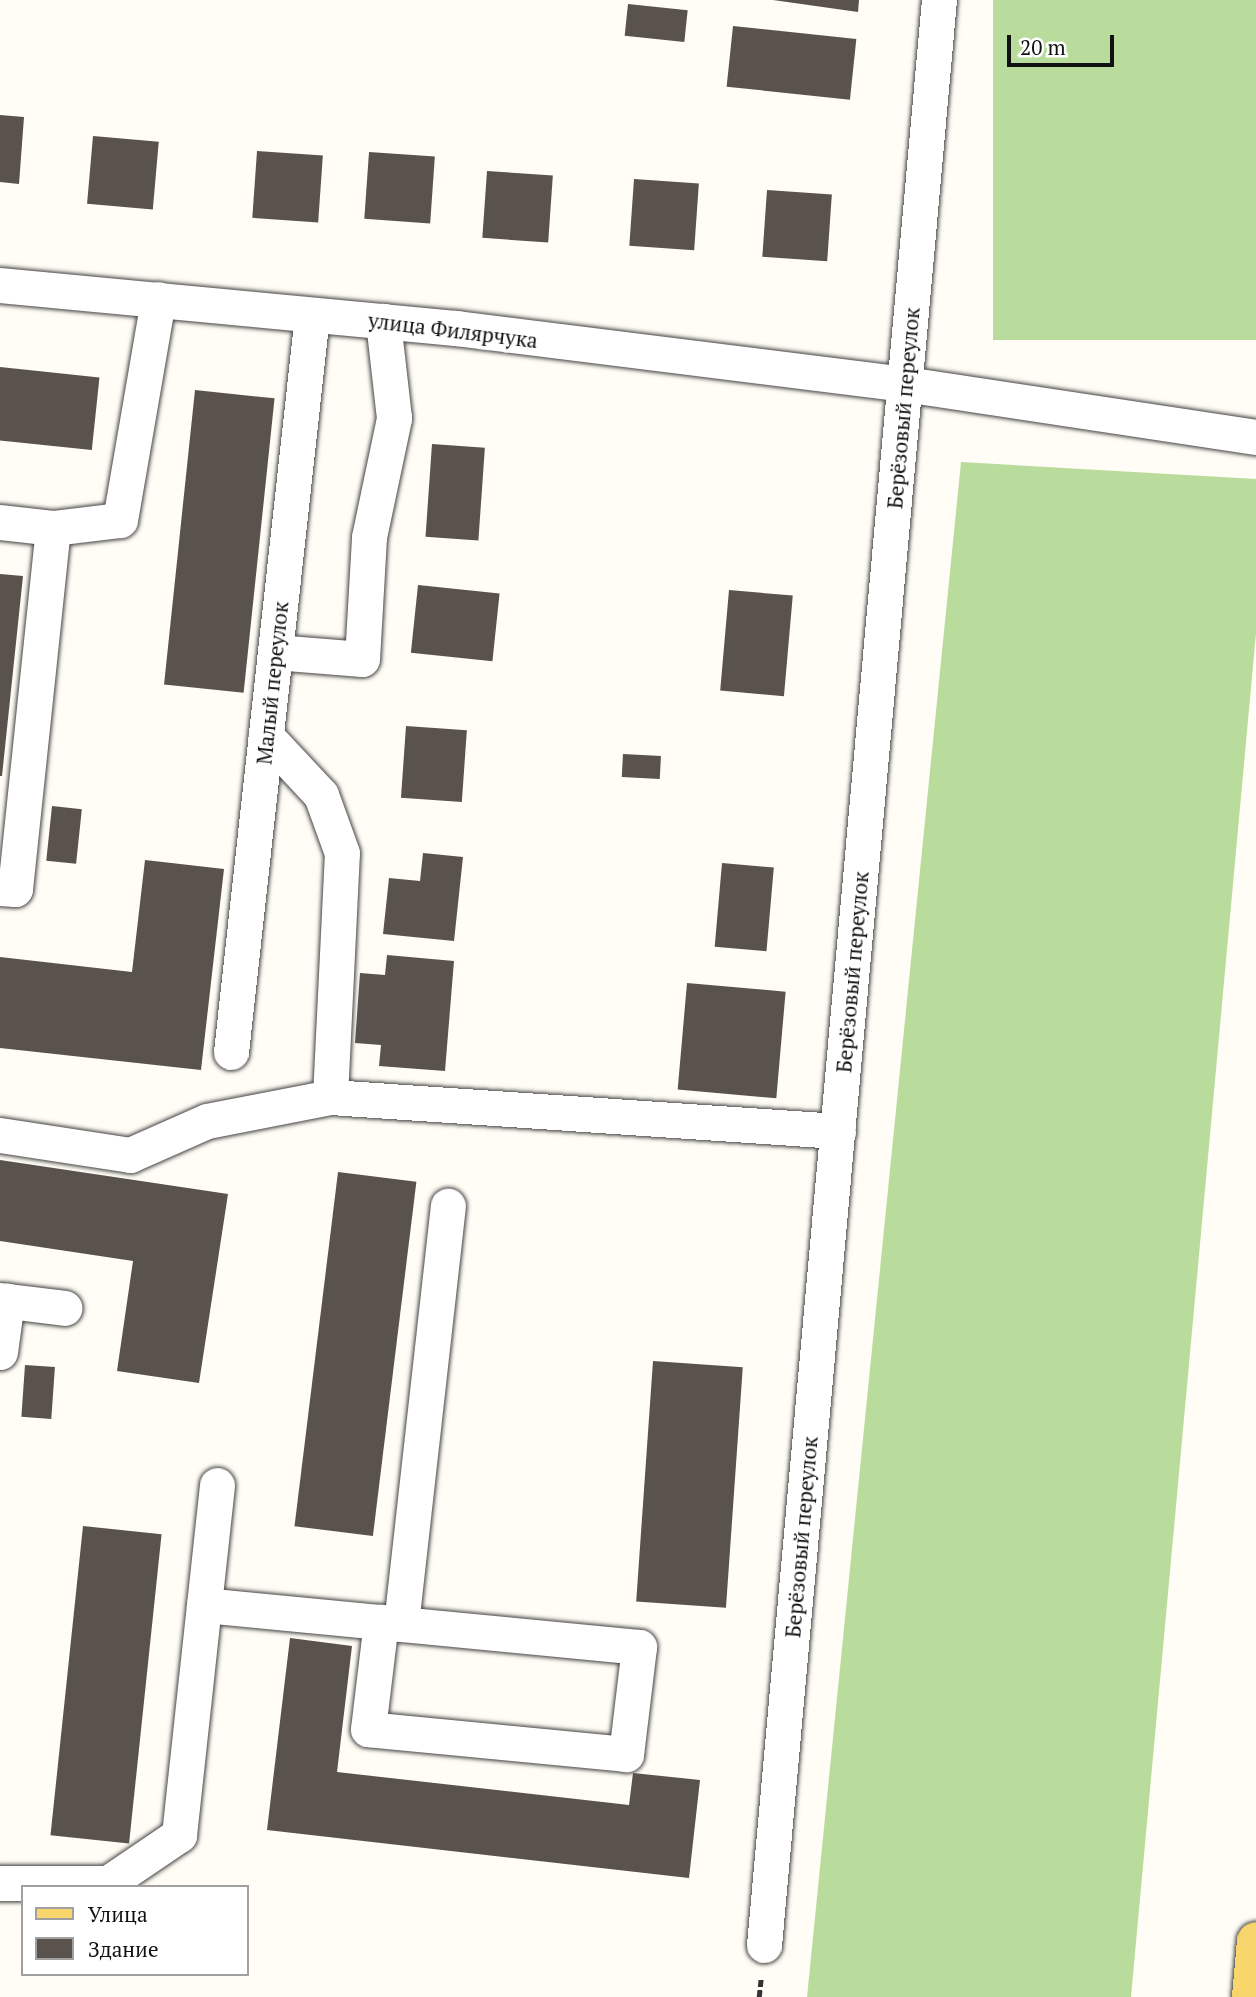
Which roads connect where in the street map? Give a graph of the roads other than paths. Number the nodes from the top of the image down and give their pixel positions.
1 (939, 0) edge
2 (0, 285) edge
3 (158, 299) junction
4 (312, 315) junction
5 (383, 321) junction
6 (905, 384) junction
7 (1256, 437) edge
8 (0, 522) edge
9 (53, 528) junction
10 (275, 652) junction
11 (266, 736) junction
12 (0, 888) edge
13 (231, 1052) dead end
14 (330, 1097) junction
15 (838, 1131) junction
16 (0, 1135) edge
17 (449, 1206) dead end
18 (3, 1300) edge
19 (65, 1308) dead end
20 (0, 1352) edge
21 (217, 1485) dead end
22 (204, 1605) junction
23 (391, 1623) junction
24 (0, 1883) edge
25 (1256, 1941) edge
26 (764, 1945) dead end
27 (1251, 1997) edge

1 - 6 street, Берёзовый переулок
2 - 3 street, улица Филярчука
3 - 4 street, улица Филярчука
3 - 9 street
4 - 5 street, улица Филярчука
4 - 10 street, Малый переулок
5 - 6 street, улица Филярчука
5 - 10 street
6 - 7 street, улица Филярчука
6 - 15 street, Берёзовый переулок
8 - 9 street
9 - 12 street
10 - 11 street, Малый переулок
11 - 13 street, Малый переулок
11 - 14 street
14 - 15 street
14 - 16 street
15 - 26 street, Берёзовый переулок
17 - 23 street
18 - 19 street
18 - 20 street
21 - 22 street
22 - 23 street
22 - 24 street
23 - 23 street
25 - 27 main road

